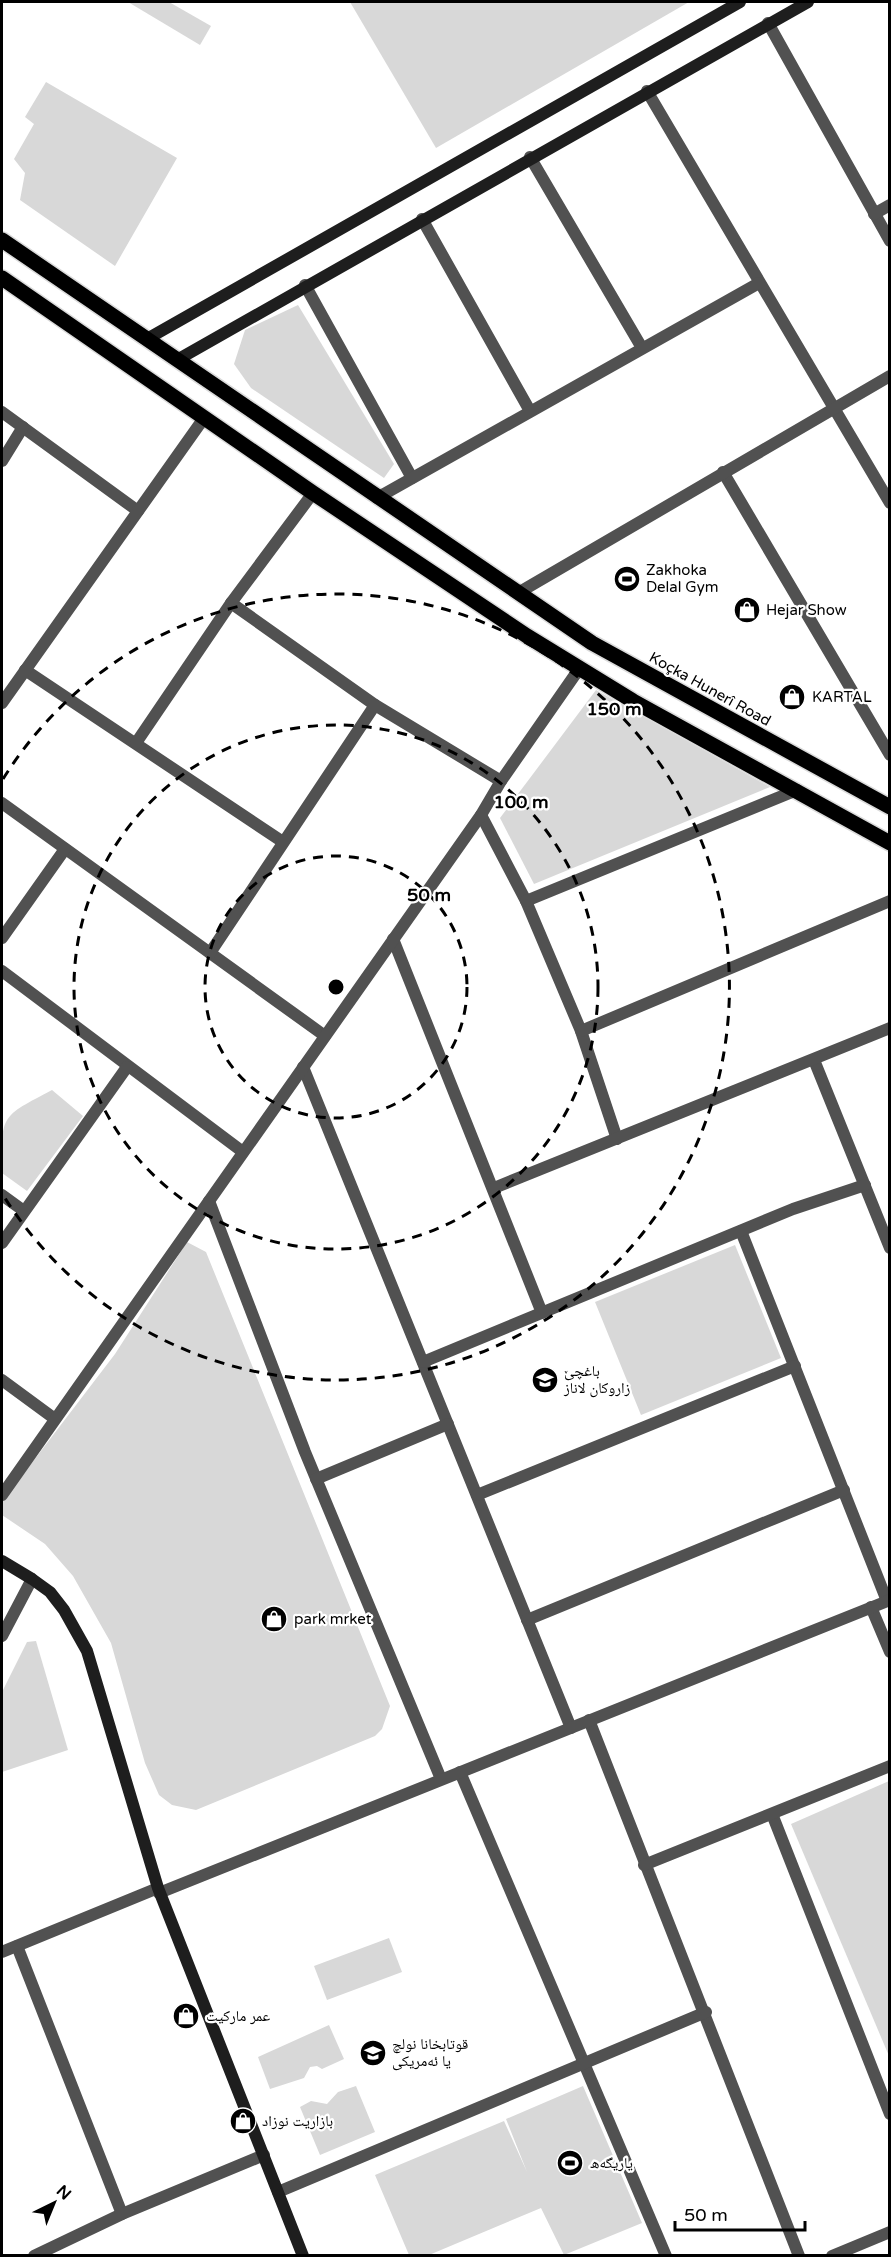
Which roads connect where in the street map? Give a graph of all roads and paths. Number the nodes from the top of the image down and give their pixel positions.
1 (740, 2) edge
2 (808, 2) edge
3 (768, 23) junction
4 (647, 91) junction
5 (530, 157) junction
6 (890, 205) edge
7 (874, 214) junction
8 (422, 219) junction
9 (2, 240) edge
10 (890, 241) edge
11 (2, 278) edge
12 (759, 283) junction
13 (305, 285) junction
14 (147, 339) junction
15 (642, 348) junction
16 (177, 360) junction
17 (890, 376) edge
18 (833, 408) junction
19 (530, 411) junction
20 (2, 412) edge
21 (204, 418) junction
22 (22, 427) junction
23 (2, 461) edge
24 (723, 472) junction
25 (412, 478) junction
26 (313, 493) junction
27 (377, 498) junction
28 (890, 503) edge
29 (138, 511) junction
30 (518, 593) junction
31 (231, 603) junction
32 (579, 669) junction
33 (25, 670) junction
34 (2, 703) edge
35 (375, 705) junction
36 (136, 743) junction
37 (890, 755) edge
38 (501, 781) junction
39 (797, 790) junction
40 (2, 803) edge
41 (890, 807) edge
42 (481, 815) junction
43 (284, 842) junction
44 (890, 843) edge
45 (64, 849) junction
46 (526, 901) junction
47 (890, 901) edge
48 (2, 938) edge
49 (393, 939) junction
50 (210, 953) junction
51 (2, 971) edge
52 (890, 1028) edge
53 (581, 1030) junction
54 (325, 1036) junction
55 (814, 1060) junction
56 (127, 1067) junction
57 (303, 1067) junction
58 (617, 1138) junction
59 (243, 1152) junction
60 (865, 1185) junction
61 (494, 1188) junction
62 (2, 1196) edge
63 (209, 1201) junction
64 (24, 1211) junction
65 (741, 1231) junction
66 (2, 1243) edge
67 (890, 1248) edge
68 (542, 1313) junction
69 (423, 1362) junction
70 (795, 1366) junction
71 (2, 1380) edge
72 (55, 1419) junction
73 (448, 1424) junction
74 (316, 1479) junction
75 (844, 1490) junction
76 (2, 1495) edge
77 (477, 1495) junction
78 (2, 1561) edge
79 (32, 1578) junction
80 (888, 1600) edge
81 (871, 1607) junction
82 (527, 1620) junction
83 (2, 1636) edge
84 (890, 1652) edge
85 (589, 1720) junction
86 (571, 1728) junction
87 (890, 1766) edge
88 (460, 1772) junction
89 (441, 1779) junction
90 (772, 1814) junction
91 (644, 1865) junction
92 (158, 1890) junction
93 (17, 1946) junction
94 (2, 1952) edge
95 (705, 2012) junction
96 (584, 2061) junction
97 (885, 2092) edge
98 (890, 2114) edge
99 (264, 2155) junction
100 (278, 2192) junction
101 (122, 2214) junction
102 (890, 2232) edge
103 (34, 2256) edge
104 (303, 2256) edge
105 (666, 2256) edge
106 (799, 2256) edge
107 (832, 2256) edge

1 - 14 main road
2 - 3 main road
3 - 4 main road
3 - 7 street
4 - 5 main road
4 - 12 street
5 - 8 main road
5 - 15 street
6 - 7 street
7 - 10 street
8 - 13 main road
8 - 19 street
9 - 14 main road, Koçka Hunerî Road
11 - 21 main road
12 - 15 street
12 - 18 street
13 - 16 main road
13 - 25 street
14 - 16 main road, Koçka Hunerî Road
15 - 19 street
16 - 27 main road, Koçka Hunerî Road
17 - 18 street
18 - 24 street
18 - 28 street
19 - 25 street
20 - 22 street
21 - 26 main road
21 - 29 street
22 - 23 street
22 - 29 street
24 - 30 street
24 - 37 street
25 - 27 street
26 - 31 street
26 - 32 main road
27 - 30 main road, Koçka Hunerî Road
29 - 33 street
30 - 41 main road, Koçka Hunerî Road
31 - 35 street
31 - 36 street
32 - 38 street
32 - 39 main road
33 - 34 street
33 - 36 street
35 - 38 street
35 - 43 street
36 - 43 street
38 - 42 street
39 - 44 main road
39 - 46 street
40 - 45 street
42 - 46 street
42 - 49 street
43 - 50 street
45 - 48 street
45 - 50 street
46 - 53 street
47 - 53 street
49 - 54 street
49 - 61 street
50 - 54 street
51 - 56 street
52 - 55 street
53 - 58 street
54 - 57 street
55 - 58 street
55 - 60 street
56 - 59 street
56 - 64 street
57 - 59 street
57 - 69 street
58 - 61 street
59 - 63 street
60 - 65 street
60 - 67 street
61 - 68 street
62 - 64 street
63 - 72 street
63 - 74 street
64 - 66 street
65 - 68 street
65 - 70 street
68 - 69 street
69 - 73 street
70 - 75 street
70 - 77 street
71 - 72 street
72 - 76 street
73 - 74 street
73 - 77 street
74 - 89 street
75 - 80 street
75 - 82 street
77 - 82 street
78 - 79 main road
79 - 83 street
79 - 92 main road
80 - 81 street
81 - 84 street
81 - 85 street
82 - 86 street
85 - 86 street
85 - 91 street
86 - 88 street
87 - 90 street
88 - 89 street
88 - 96 street
89 - 92 street
90 - 91 street
90 - 97 street
91 - 95 street
92 - 93 street
92 - 99 main road
93 - 94 street
93 - 101 street
95 - 96 street
95 - 106 street
96 - 100 street
96 - 105 street
97 - 98 street
99 - 100 main road
99 - 101 street
100 - 104 main road
101 - 103 street
102 - 107 street

